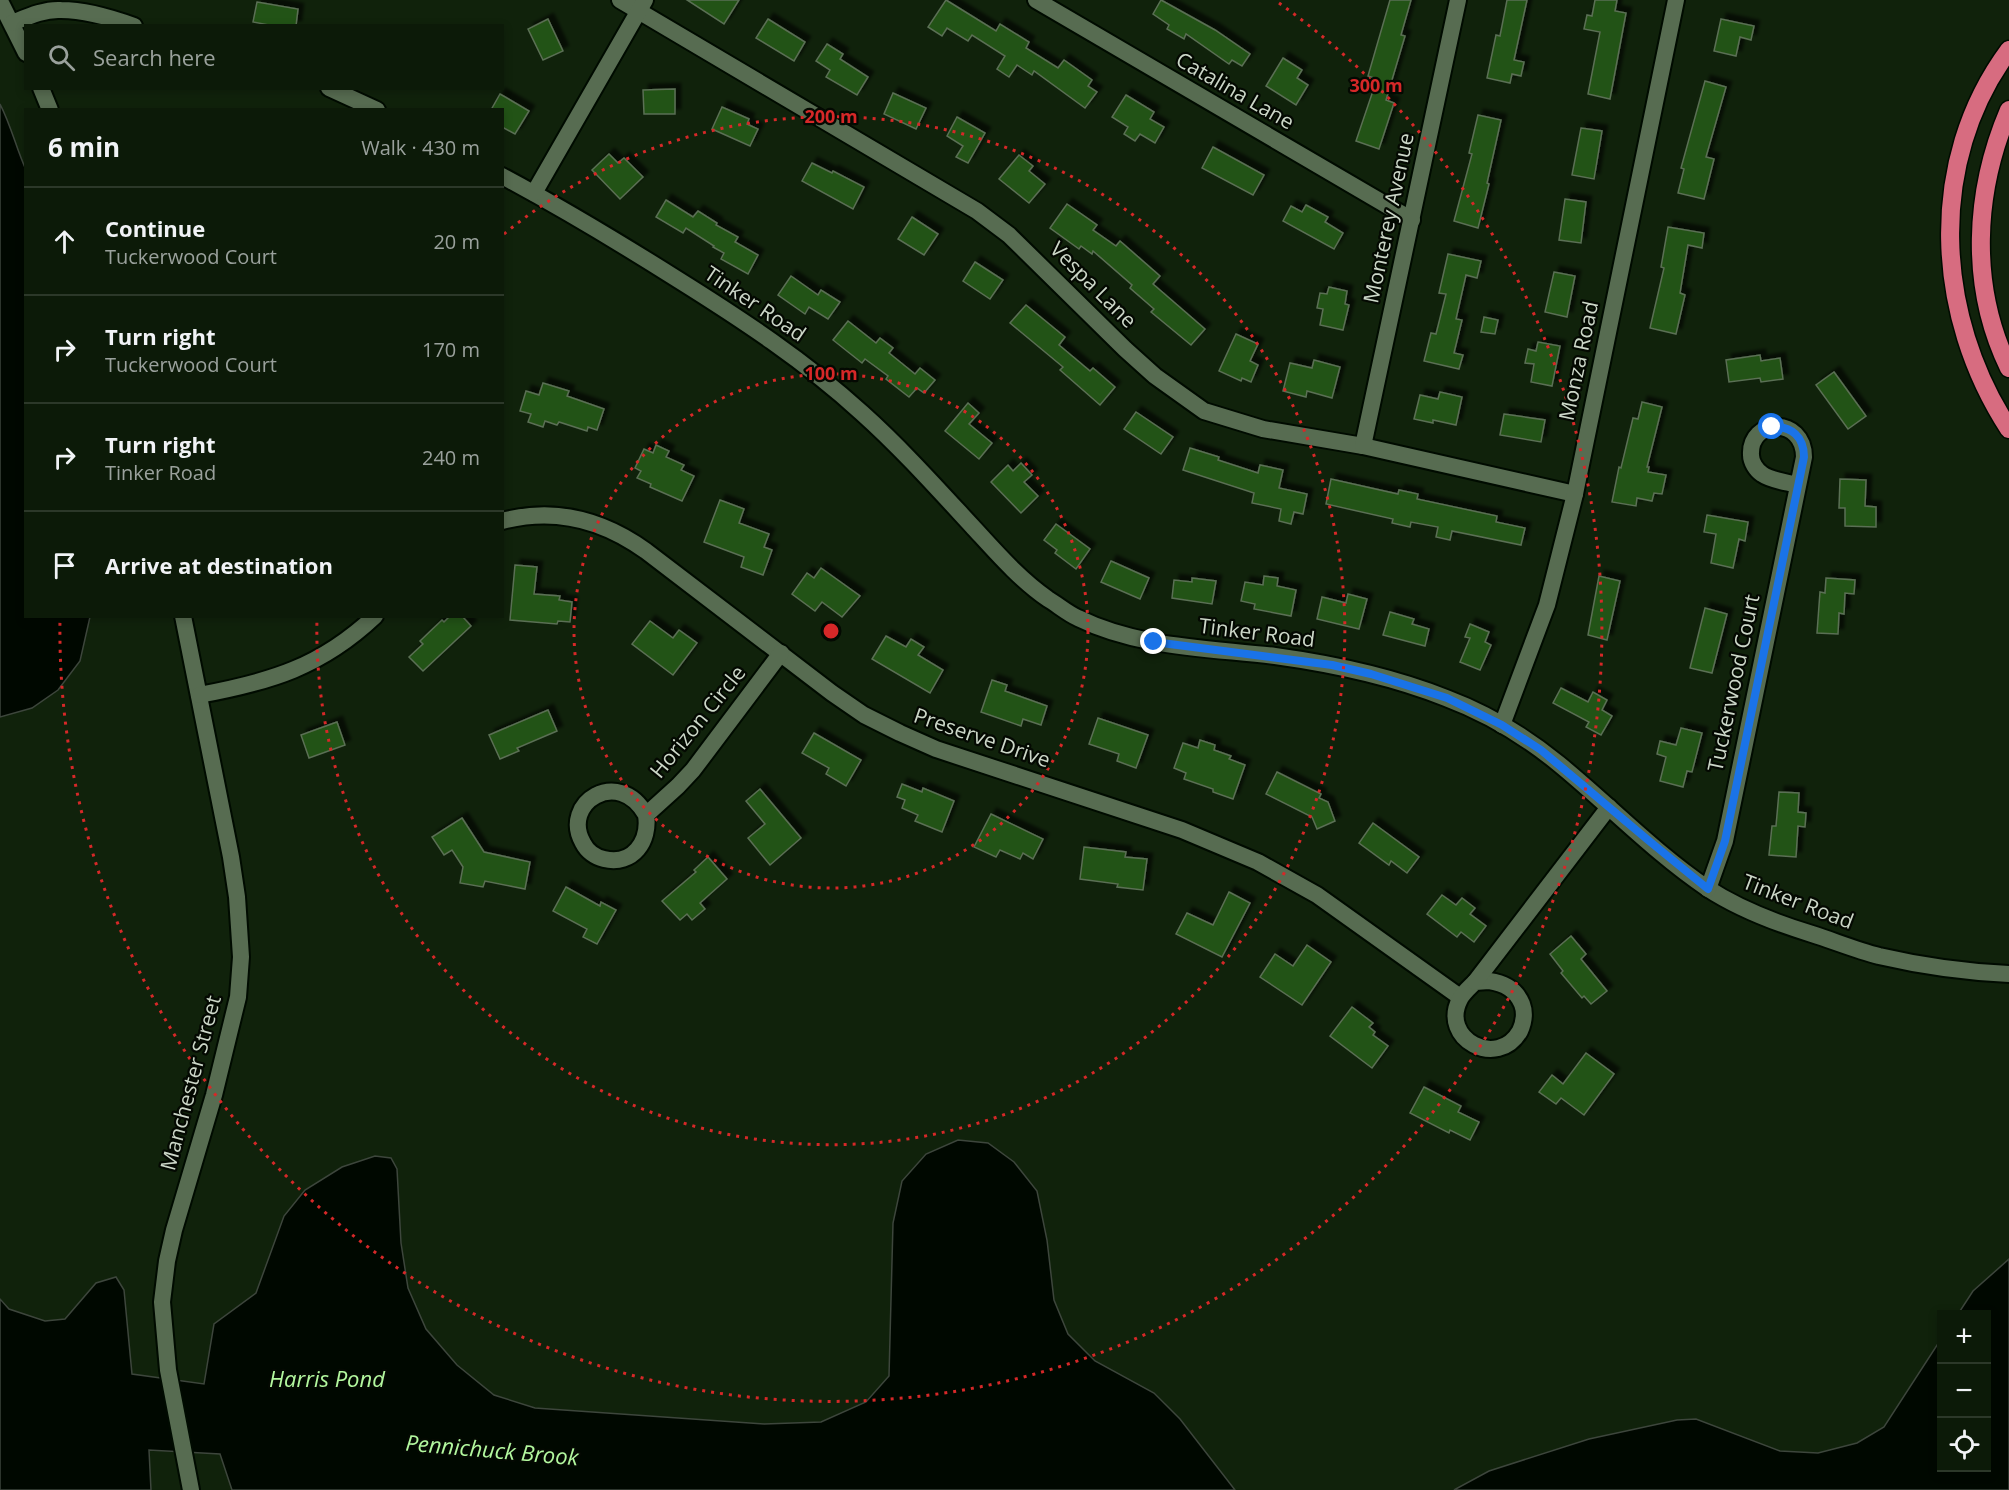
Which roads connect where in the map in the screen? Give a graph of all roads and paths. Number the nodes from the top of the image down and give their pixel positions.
1 (621, 0) edge
2 (1036, 0) edge
3 (1458, 0) edge
4 (1676, 0) edge
5 (0, 1) edge
6 (642, 5) edge
7 (12, 23) junction
8 (128, 24) edge
9 (24, 49) edge
10 (2009, 50) edge
11 (42, 90) edge
12 (333, 90) edge
13 (49, 108) edge
14 (373, 108) edge
15 (2009, 110) edge
16 (504, 177) edge
17 (534, 193) junction
18 (1412, 220) junction
19 (2009, 368) edge
20 (2009, 429) edge
21 (1363, 446) junction
22 (1798, 485) dead end
23 (1575, 494) junction
24 (504, 521) edge
25 (183, 618) edge
26 (373, 618) edge
27 (781, 653) junction
28 (199, 695) junction
29 (1502, 725) junction
30 (1609, 807) junction
31 (646, 815) junction
32 (1708, 889) junction
33 (2009, 974) edge
34 (1475, 981) junction
35 (1461, 997) junction
36 (191, 1490) edge

1 - 6 street, Vespa Lane
2 - 18 street, Catalina Lane
3 - 18 street, Monterey Avenue
4 - 23 street, Monza Road
5 - 7 street
6 - 17 street
6 - 21 street, Vespa Lane
7 - 8 street
7 - 9 street
10 - 20 highway
11 - 13 street
12 - 14 street
15 - 19 highway
16 - 17 street, Tinker Road
17 - 29 street, Tinker Road
18 - 21 street, Monterey Avenue
21 - 23 street, Vespa Lane
22 - 32 street, Tuckerwood Court
23 - 29 street, Monza Road
24 - 27 street, Preserve Drive
25 - 28 street, Manchester Street
26 - 28 street
27 - 31 street, Horizon Circle
27 - 35 street, Preserve Drive
28 - 36 street, Manchester Street
29 - 30 street, Tinker Road
30 - 32 street, Tinker Road
30 - 34 street
31 - 31 street, Horizon Circle
32 - 33 street, Tinker Road
34 - 35 street
34 - 35 street

